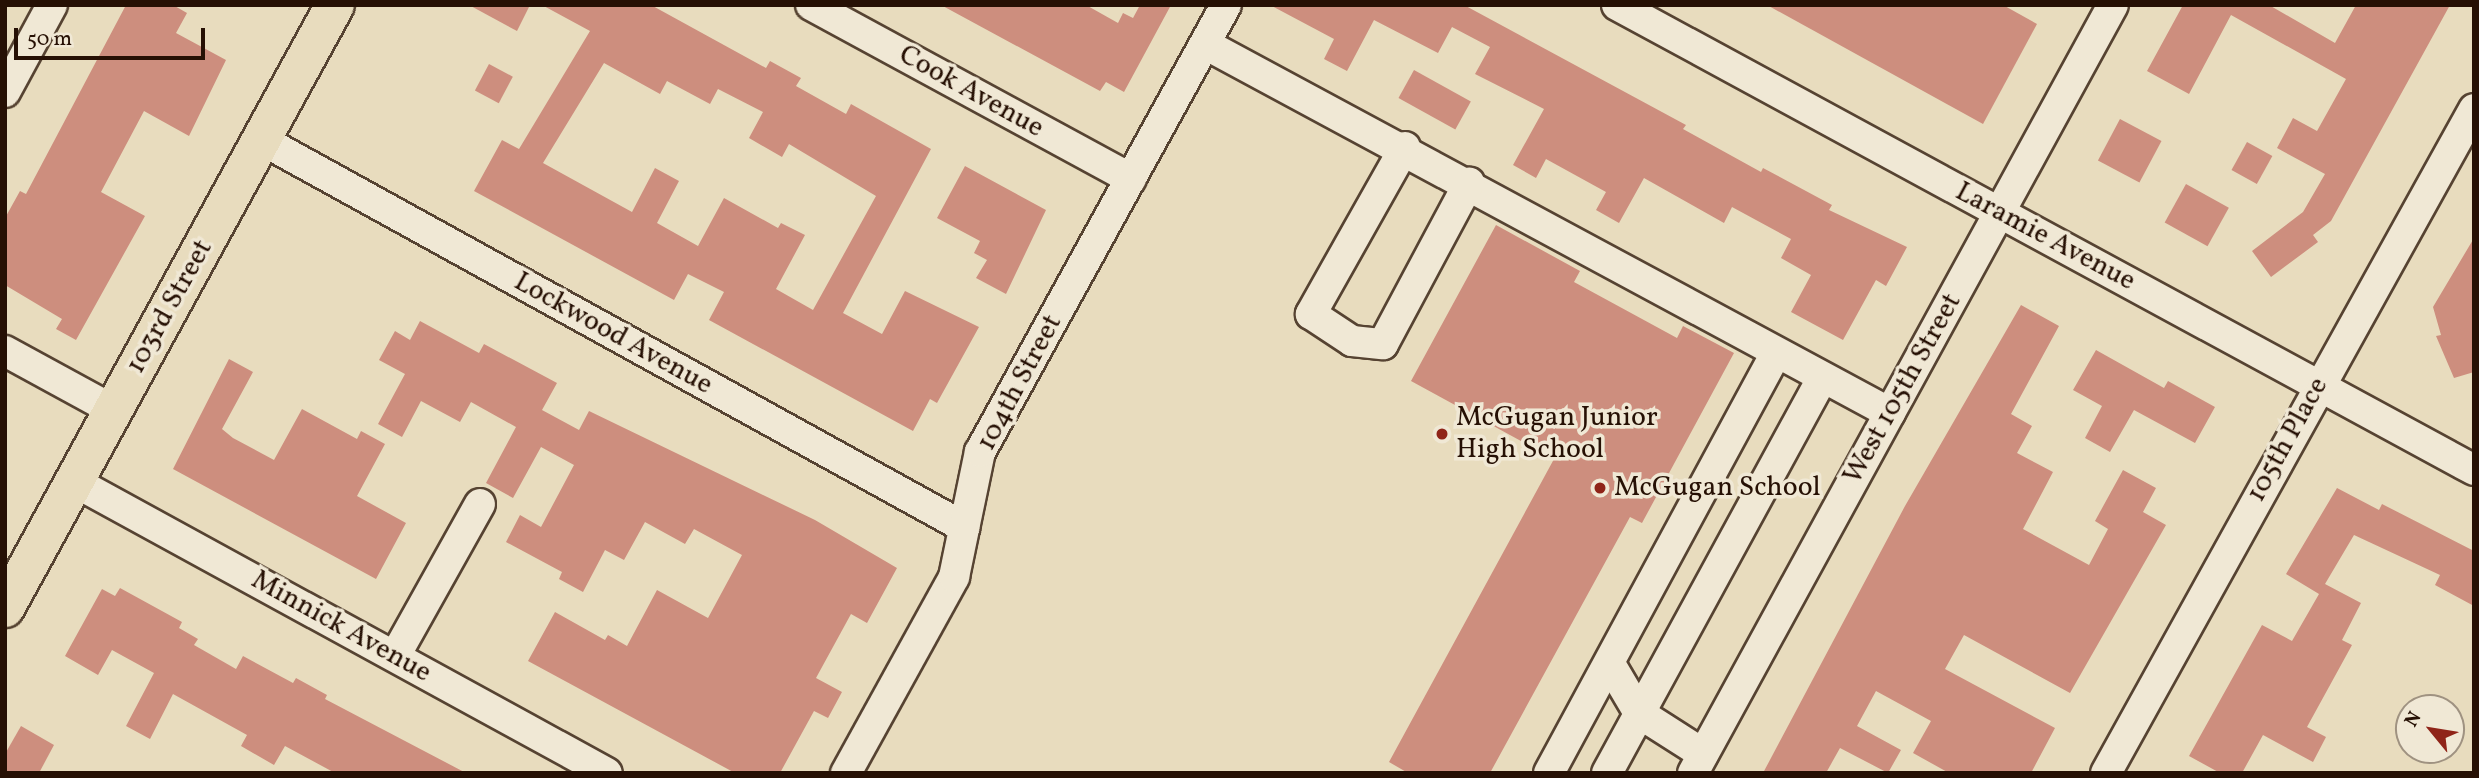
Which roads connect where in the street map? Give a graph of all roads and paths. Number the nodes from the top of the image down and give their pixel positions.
1 (52, 5) edge
2 (335, 5) edge
3 (811, 5) edge
4 (1226, 5) edge
5 (1617, 5) edge
6 (2113, 5) edge
7 (1205, 44) junction
8 (5, 92) edge
9 (2474, 109) edge
10 (262, 140) junction
11 (1405, 147) junction
12 (1131, 179) junction
13 (1469, 183) junction
14 (2000, 213) junction
15 (5, 351) edge
16 (1776, 354) junction
17 (1822, 378) junction
18 (2318, 385) junction
19 (113, 410) junction
20 (1890, 413) junction
21 (2474, 470) edge
22 (75, 482) junction
23 (480, 504) dead end
24 (964, 527) junction
25 (5, 608) edge
26 (395, 656) junction
27 (1610, 664) junction
28 (1639, 713) junction
29 (1698, 763) edge
30 (607, 773) edge
31 (846, 773) edge
32 (1549, 773) edge
33 (1607, 773) edge
34 (2106, 773) edge

1 - 8 street
2 - 10 main road, 103rd Street
3 - 12 street, Cook Avenue
4 - 7 street, 104th Street
5 - 14 street, Laramie Avenue
6 - 14 street, West 105th Street
7 - 11 street
7 - 12 street, 104th Street
9 - 18 street, 105th Place
10 - 19 main road, 103rd Street
10 - 24 street, Lockwood Avenue
11 - 13 street
11 - 13 street
12 - 24 street, 104th Street
13 - 16 street
14 - 18 street, Laramie Avenue
14 - 20 street, West 105th Street
15 - 19 street
16 - 17 street
16 - 27 street
17 - 20 street
17 - 28 street
18 - 21 street, Laramie Avenue
18 - 34 street, 105th Place
19 - 22 main road, 103rd Street
20 - 29 street, West 105th Street
22 - 25 main road, 103rd Street
22 - 26 street, Minnick Avenue
23 - 26 street
24 - 31 street, 104th Street
26 - 30 street, Minnick Avenue
27 - 28 street
27 - 32 street
28 - 29 street
28 - 33 street

